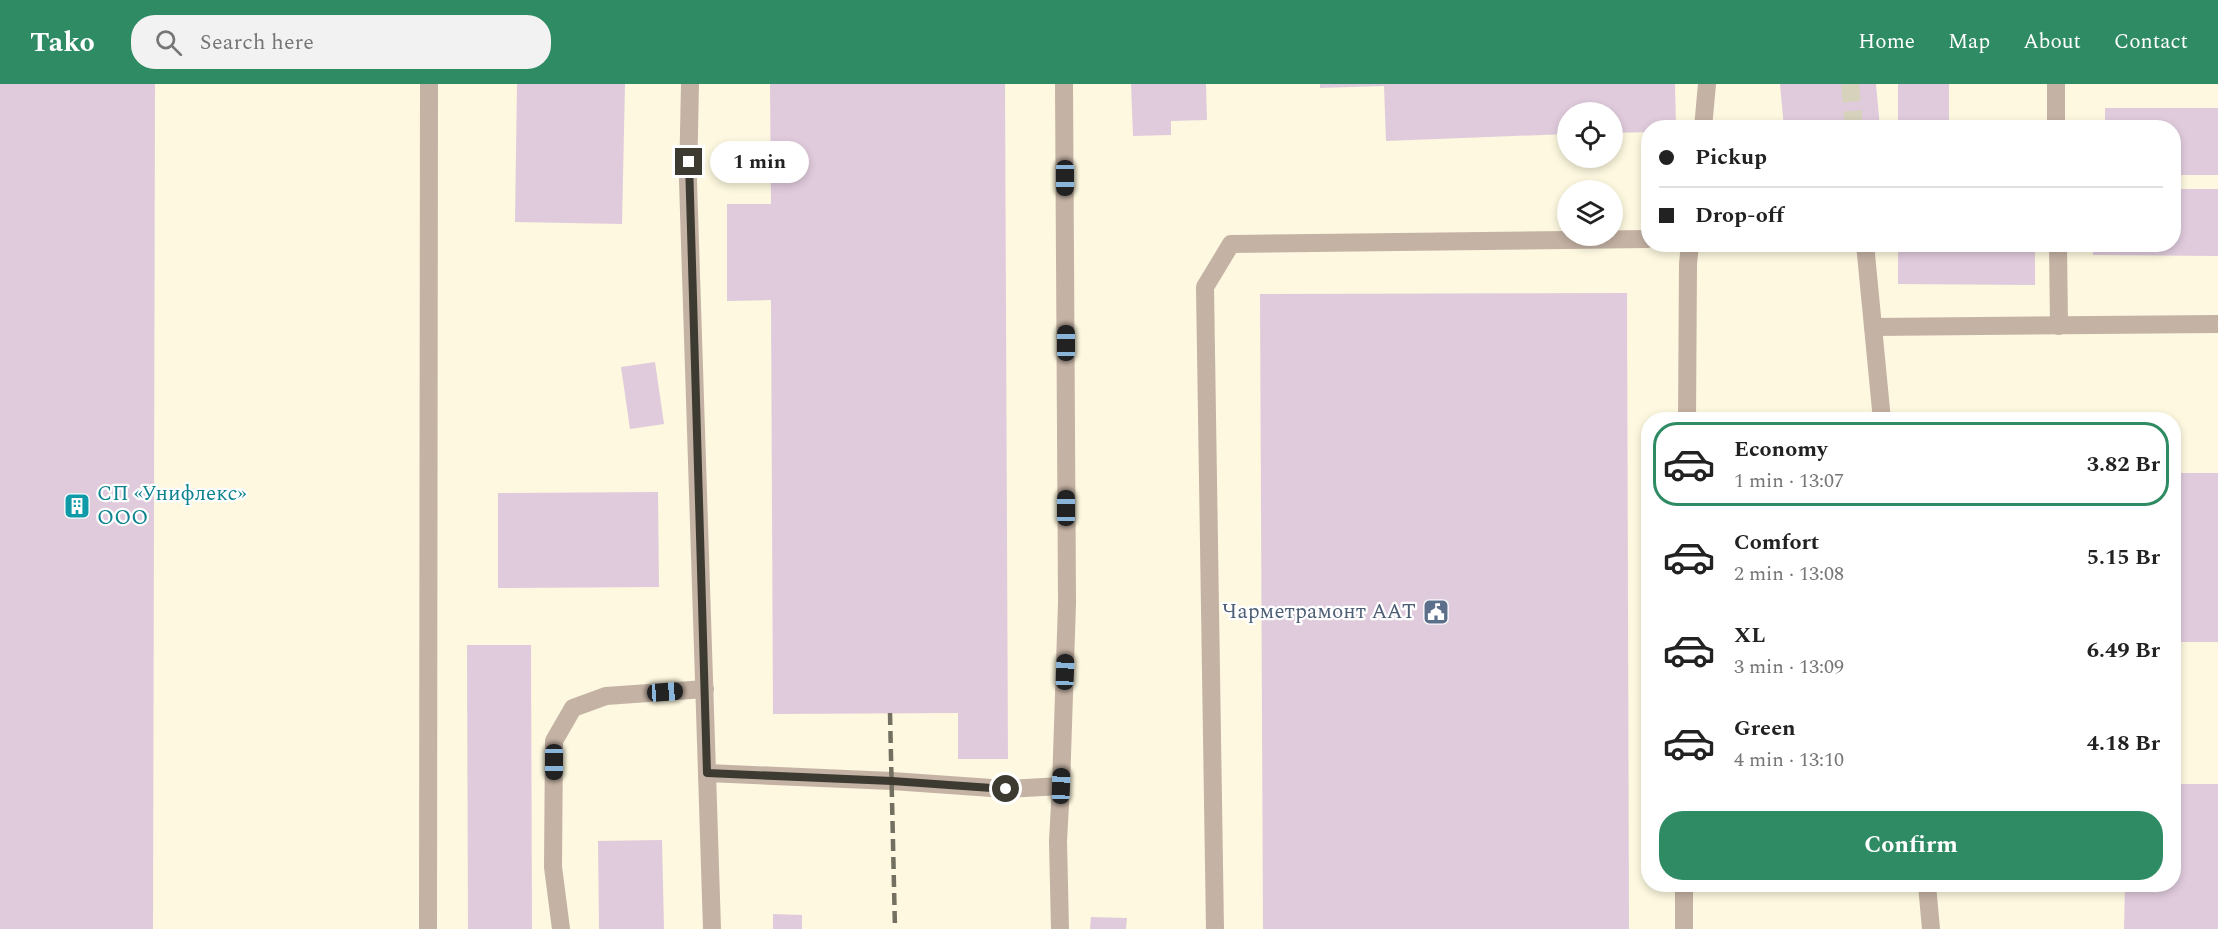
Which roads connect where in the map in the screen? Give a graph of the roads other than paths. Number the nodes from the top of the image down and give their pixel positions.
1 (429, 84) edge
2 (690, 84) edge
3 (1064, 84) edge
4 (1707, 84) edge
5 (2056, 84) edge
6 (1704, 120) edge
7 (2056, 120) edge
8 (1641, 238) edge
9 (1689, 252) edge
10 (1866, 252) edge
11 (2058, 252) edge
12 (2218, 324) edge
13 (2059, 326) junction
14 (1873, 327) junction
15 (1687, 412) edge
16 (1881, 412) edge
17 (705, 689) junction
18 (707, 773) junction
19 (1061, 786) junction
20 (1684, 892) edge
21 (1928, 892) edge
22 (428, 929) edge
23 (561, 929) edge
24 (712, 929) edge
25 (1060, 929) edge
26 (1215, 929) edge
27 (1684, 929) edge
28 (1931, 929) edge

1 - 22 lane
2 - 17 lane
3 - 19 lane
4 - 6 lane
5 - 7 lane
8 - 26 lane
9 - 15 lane
10 - 14 lane
11 - 13 lane
12 - 13 lane
13 - 14 lane
14 - 16 lane
17 - 18 lane
17 - 23 lane
18 - 19 lane
18 - 24 lane
19 - 25 lane
20 - 27 lane
21 - 28 lane

